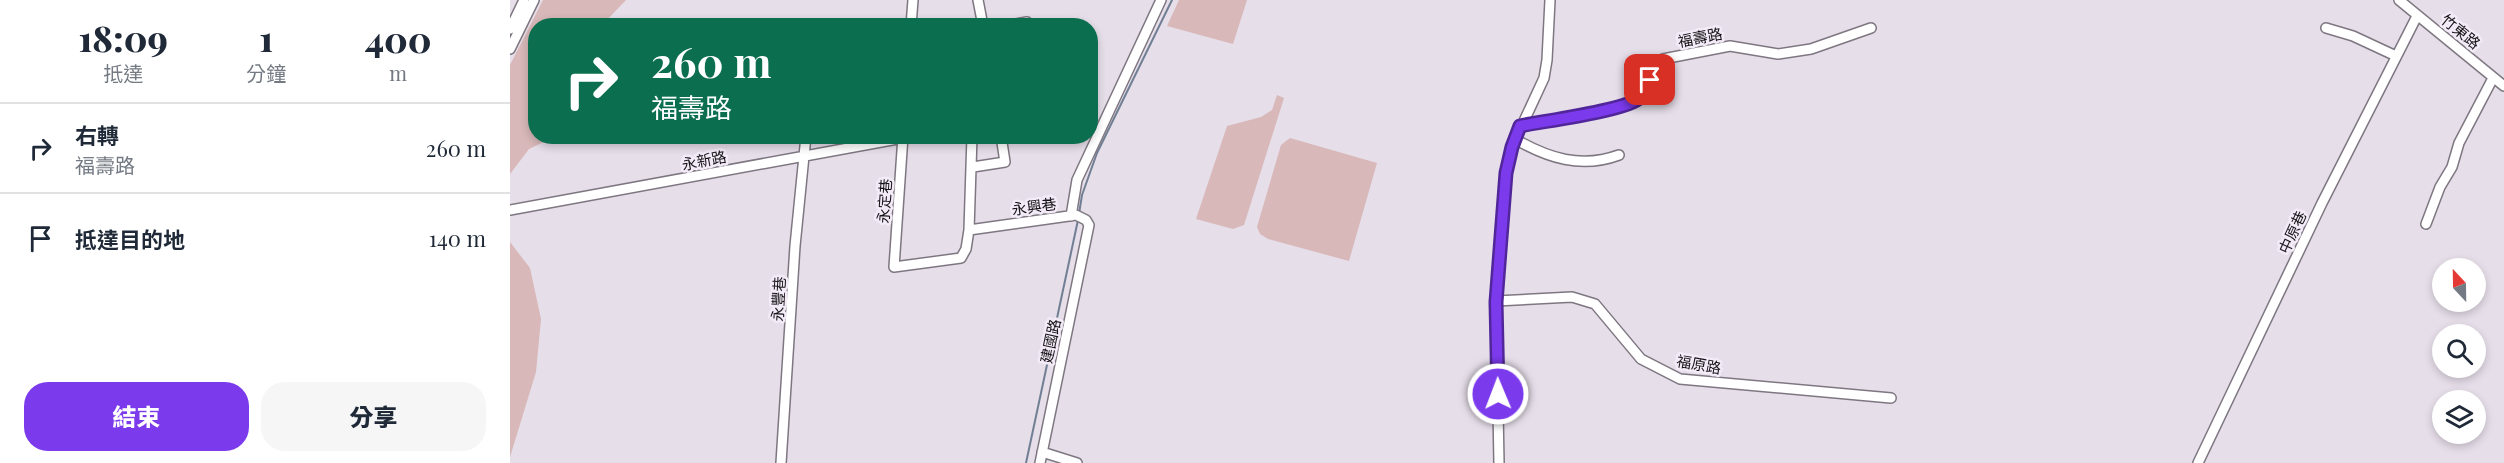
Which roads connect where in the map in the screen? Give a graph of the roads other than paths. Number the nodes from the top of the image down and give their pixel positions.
1 (524, 0) edge
2 (534, 0) edge
3 (913, 0) edge
4 (978, 0) edge
5 (1161, 0) edge
6 (1550, 0) edge
7 (2399, 0) edge
8 (2417, 15) junction
9 (912, 18) edge
10 (981, 18) edge
11 (1871, 27) dead end
12 (2326, 28) dead end
13 (510, 29) edge
14 (510, 49) edge
15 (2396, 56) junction
16 (2493, 78) junction
17 (2504, 86) edge
18 (1520, 126) junction
19 (1098, 135) edge
20 (1515, 139) junction
21 (806, 144) edge
22 (867, 144) edge
23 (903, 144) edge
24 (972, 144) edge
25 (1002, 144) edge
26 (1094, 144) edge
27 (805, 156) junction
28 (1619, 156) dead end
29 (973, 167) junction
30 (510, 210) edge
31 (1076, 216) junction
32 (2426, 224) dead end
33 (969, 230) junction
34 (1496, 302) junction
35 (1891, 398) dead end
36 (1042, 452) junction
37 (781, 463) edge
38 (1040, 463) edge
39 (1077, 463) edge
40 (1499, 463) edge
41 (2199, 463) edge

1 - 13 street
2 - 14 street
3 - 9 street
4 - 10 street
5 - 19 street, 永興巷
6 - 18 street
7 - 8 street, 竹東路
8 - 15 street, 中原巷
8 - 16 street, 竹東路
11 - 18 street, 福壽路
12 - 15 street
15 - 41 street, 中原巷
16 - 17 street, 竹東路
16 - 32 street
18 - 20 street
20 - 28 street
20 - 34 street
21 - 27 street, 永豐巷
22 - 27 street, 永新路
23 - 33 street, 永定巷
24 - 29 street
25 - 29 street
26 - 31 street, 永興巷
27 - 30 street, 永新路
27 - 37 street, 永豐巷
29 - 33 street
31 - 33 street, 永興巷
31 - 36 street, 建國路
34 - 35 street, 福原路
34 - 40 street
36 - 38 street, 建國路
36 - 39 street

